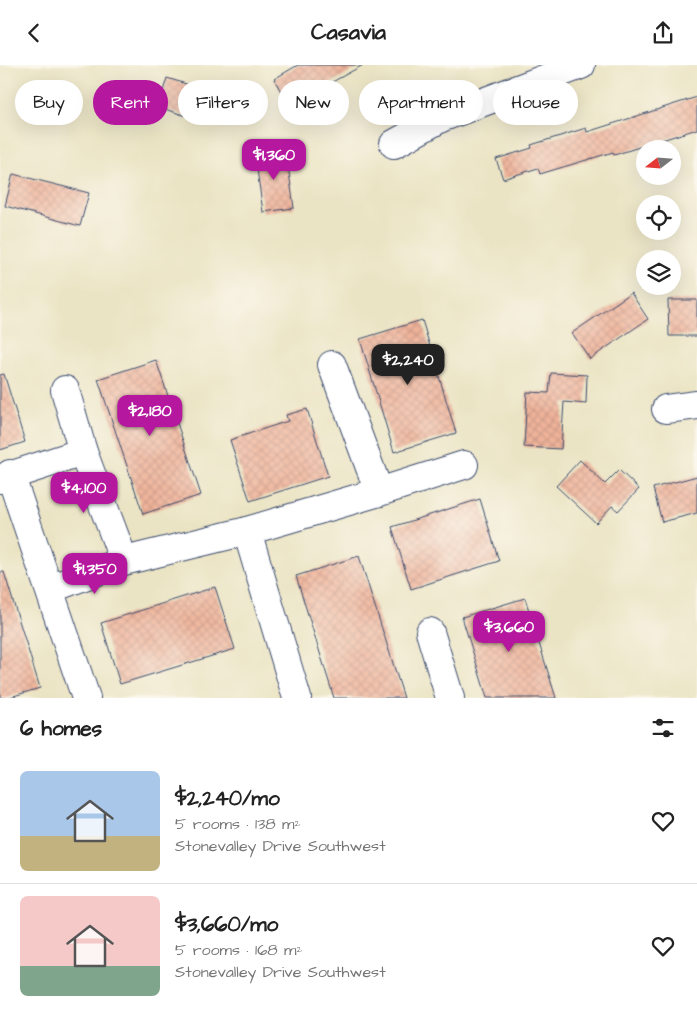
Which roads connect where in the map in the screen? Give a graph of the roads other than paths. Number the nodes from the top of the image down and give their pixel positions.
1 (581, 65) edge
2 (394, 144) dead end
3 (332, 365) dead end
4 (65, 390) dead end
5 (697, 405) edge
6 (666, 409) dead end
7 (83, 452) junction
8 (464, 465) dead end
9 (5, 476) edge
10 (379, 492) junction
11 (247, 531) junction
12 (124, 561) junction
13 (50, 589) junction
14 (430, 632) dead end
15 (86, 698) edge
16 (297, 698) edge
17 (450, 698) edge

1 - 2 street
3 - 10 street
4 - 7 street
5 - 6 street
7 - 9 street
7 - 12 street
8 - 10 street
9 - 13 street
10 - 11 street
11 - 12 street
11 - 16 street
12 - 13 street
13 - 15 street
14 - 17 street

